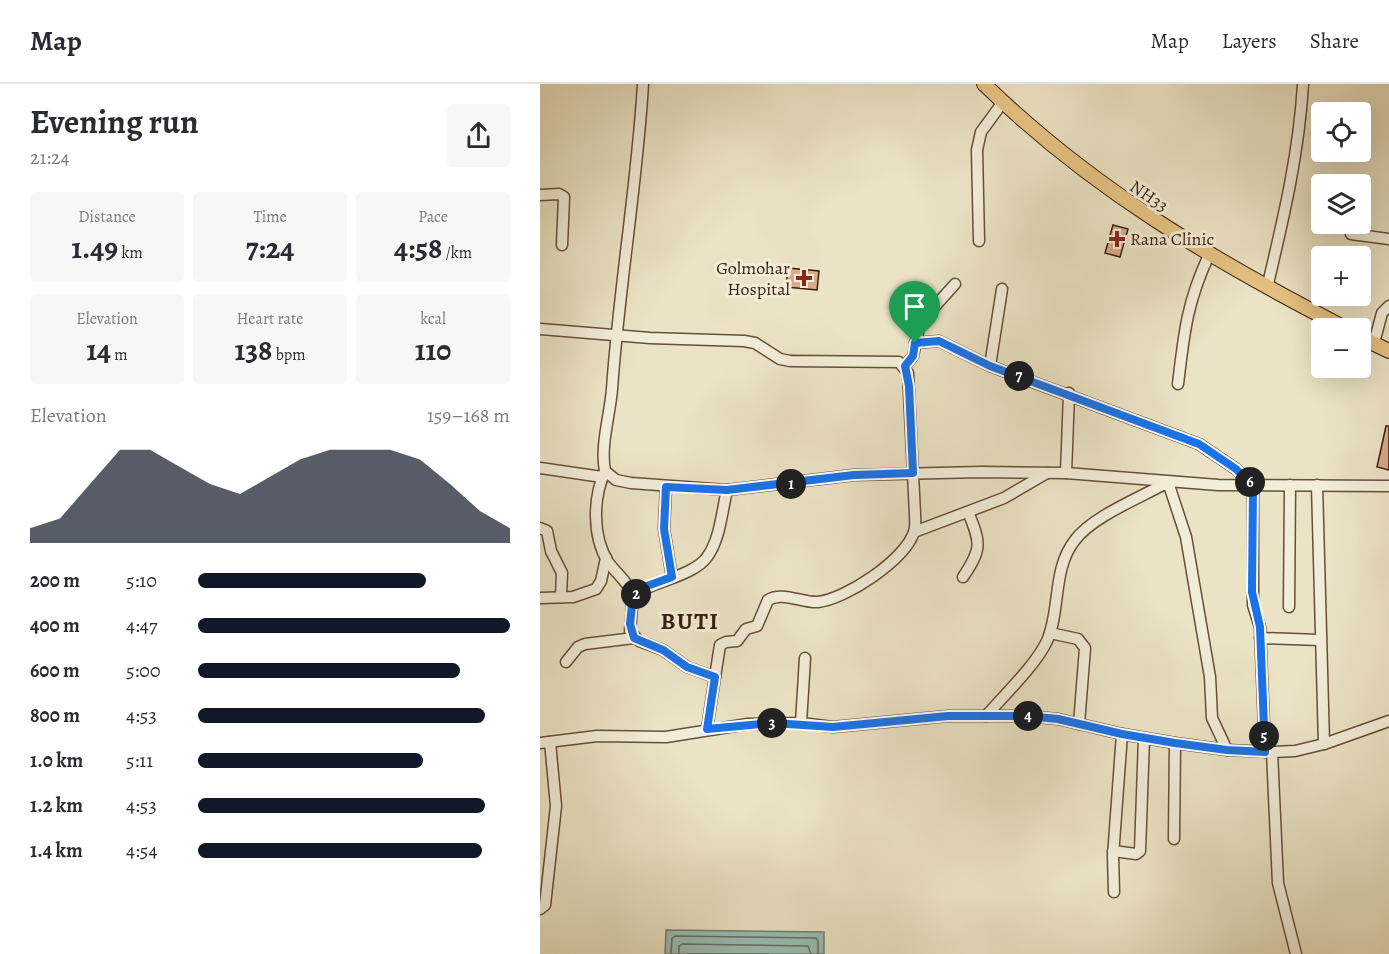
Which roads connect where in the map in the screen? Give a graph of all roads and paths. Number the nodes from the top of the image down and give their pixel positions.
1 (643, 84) edge
2 (984, 84) edge
3 (1303, 84) edge
4 (1003, 102) junction
5 (540, 195) edge
6 (1351, 234) dead end
7 (1389, 239) edge
8 (979, 241) dead end
9 (562, 245) dead end
10 (1209, 255) junction
11 (955, 284) dead end
12 (1267, 288) junction
13 (1002, 289) dead end
14 (1389, 306) edge
15 (1326, 318) edge
16 (540, 329) edge
17 (614, 334) junction
18 (1371, 342) edge
19 (915, 343) junction
20 (1374, 344) junction
21 (1389, 351) edge
22 (905, 366) junction
23 (990, 366) junction
24 (1178, 384) dead end
25 (1069, 393) junction
26 (540, 468) edge
27 (913, 473) junction
28 (1047, 473) junction
29 (1066, 473) junction
30 (604, 474) junction
31 (1168, 482) junction
32 (1317, 484) junction
33 (1290, 485) junction
34 (1253, 486) junction
35 (1389, 486) edge
36 (666, 487) junction
37 (727, 490) junction
38 (968, 512) junction
39 (540, 528) edge
40 (914, 532) junction
41 (606, 558) junction
42 (672, 577) junction
43 (963, 577) dead end
44 (633, 596) junction
45 (561, 597) junction
46 (540, 598) edge
47 (1289, 607) dead end
48 (1050, 633) junction
49 (634, 638) junction
50 (1260, 638) junction
51 (1320, 640) junction
52 (805, 658) dead end
53 (566, 662) dead end
54 (715, 677) junction
55 (986, 716) junction
56 (1389, 721) edge
57 (801, 723) junction
58 (1079, 724) junction
59 (707, 729) junction
60 (1122, 734) junction
61 (1144, 738) junction
62 (545, 743) edge
63 (1175, 743) junction
64 (1324, 744) junction
65 (1227, 750) junction
66 (1268, 752) junction
67 (1174, 839) dead end
68 (1113, 850) junction
69 (544, 873) edge
70 (1114, 892) dead end
71 (540, 909) edge
72 (1296, 954) edge

1 - 17 street
2 - 4 main road, NH33
3 - 12 street
4 - 8 street
4 - 10 main road, NH33
5 - 9 street
6 - 7 street
10 - 12 main road, NH33
10 - 24 street
11 - 19 street
12 - 15 main road, NH33
13 - 23 street
14 - 20 street
16 - 17 street
17 - 22 street
17 - 30 street
18 - 20 main road
19 - 22 street
19 - 23 street
20 - 21 main road
22 - 27 street
23 - 25 street
25 - 29 street
25 - 34 street
26 - 30 street
27 - 28 street
27 - 37 street
27 - 40 street
28 - 29 street
28 - 38 street
29 - 31 street
30 - 36 street
30 - 41 street
31 - 34 street
31 - 48 street
31 - 65 street
32 - 33 street
32 - 35 street
32 - 51 street
33 - 34 street
33 - 47 street
34 - 50 street
36 - 37 street
36 - 42 street
37 - 42 street
38 - 40 street
38 - 43 street
39 - 45 street
40 - 54 street
41 - 44 street
41 - 45 street
42 - 44 street
44 - 49 street
45 - 46 street
48 - 55 street
48 - 58 street
49 - 53 street
49 - 54 street
50 - 51 street
50 - 66 street
51 - 64 street
52 - 57 street
54 - 59 street
55 - 57 street
55 - 58 street
56 - 64 street
57 - 59 street
58 - 60 street
59 - 62 street
60 - 61 street
60 - 68 street
61 - 63 street
61 - 68 street
62 - 69 street
63 - 65 street
63 - 67 street
64 - 66 street
65 - 66 street
66 - 72 street
68 - 70 street
69 - 71 street

